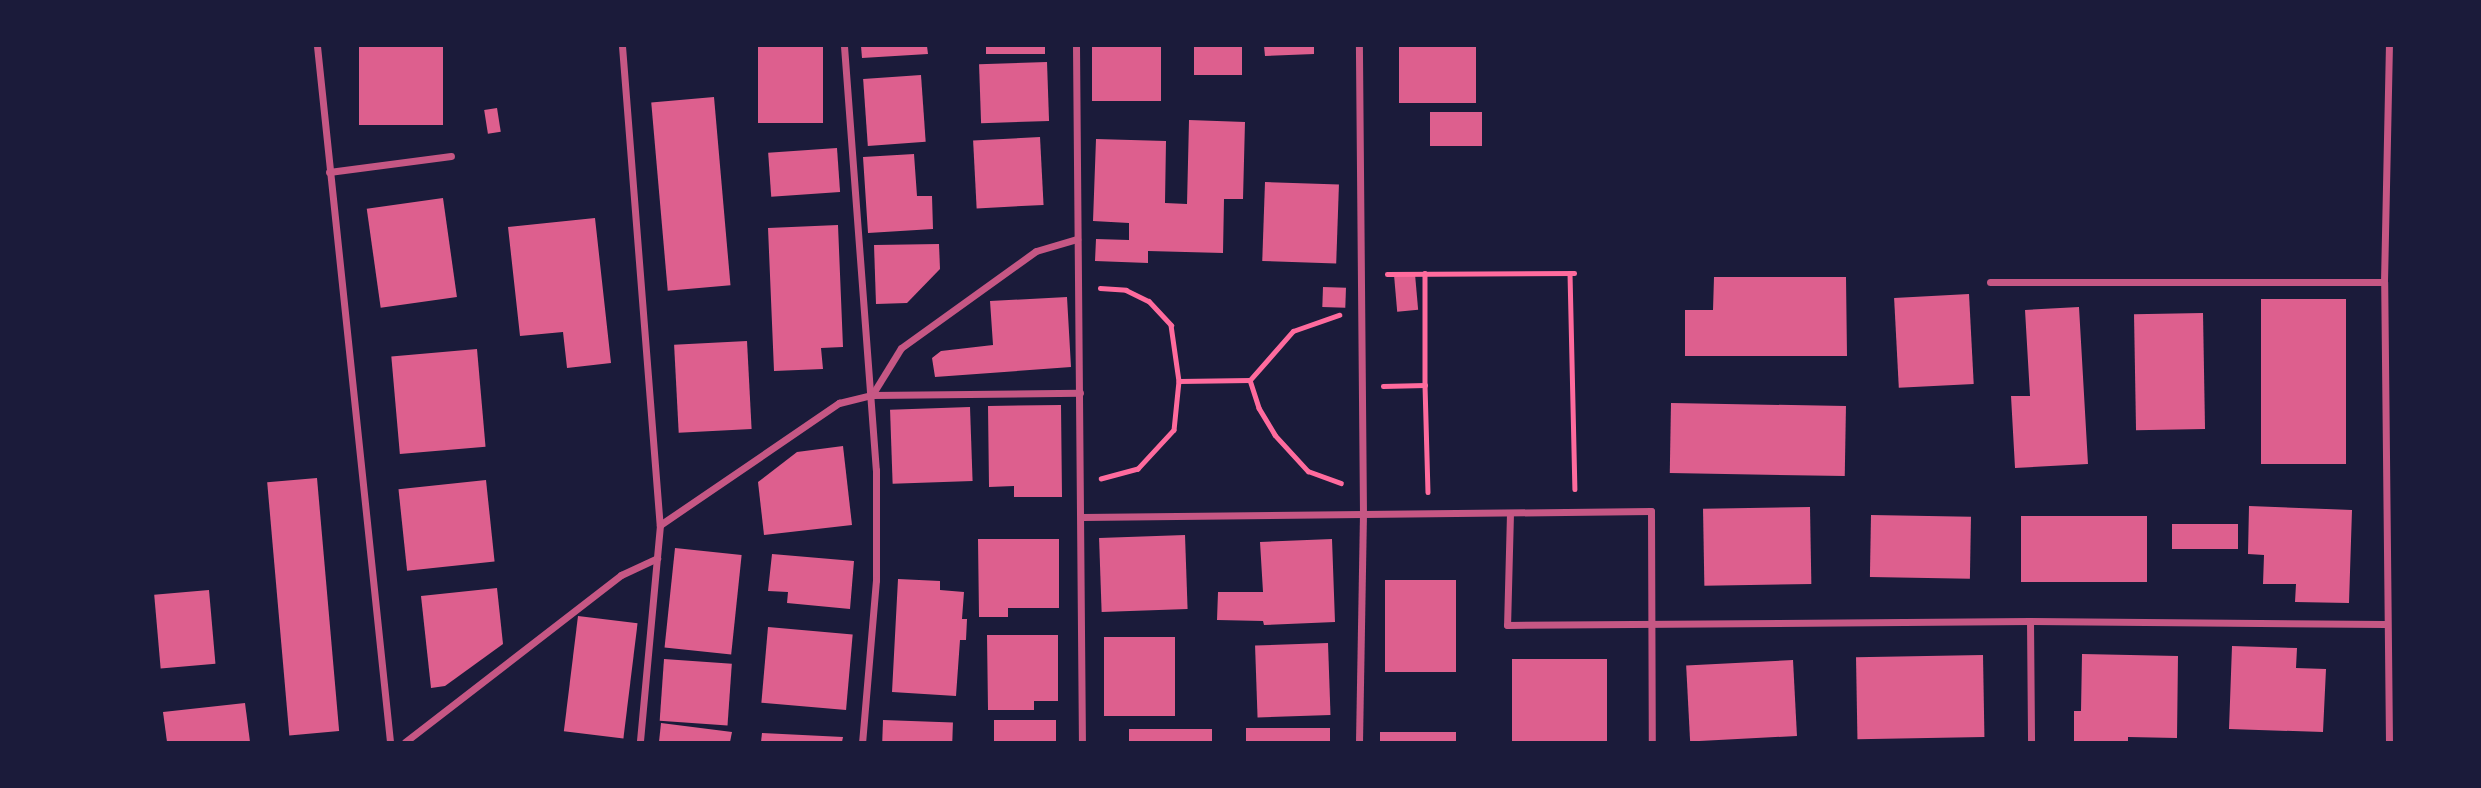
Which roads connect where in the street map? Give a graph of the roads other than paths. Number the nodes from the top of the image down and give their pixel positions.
1 (317, 46) edge
2 (622, 46) edge
3 (844, 46) edge
4 (1076, 46) edge
5 (1359, 46) edge
6 (2389, 46) edge
7 (450, 156) dead end
8 (329, 172) junction
9 (1077, 239) junction
10 (1990, 282) dead end
11 (2384, 282) junction
12 (1080, 393) junction
13 (872, 395) junction
14 (1510, 513) junction
15 (1363, 514) junction
16 (1082, 517) junction
17 (660, 525) junction
18 (657, 558) junction
19 (1653, 621) junction
20 (2030, 621) junction
21 (2385, 624) junction
22 (390, 743) edge
23 (405, 743) edge
24 (640, 743) edge
25 (862, 743) edge
26 (1082, 743) edge
27 (1359, 743) edge
28 (1652, 743) edge
29 (2031, 743) edge
30 (2389, 743) edge

1 - 8 street
2 - 17 street
3 - 13 street
4 - 9 street
5 - 15 street
6 - 11 street
7 - 8 street
8 - 22 street
9 - 12 street
9 - 13 street
10 - 11 street
11 - 21 street
12 - 13 street
12 - 16 street
13 - 17 street
13 - 25 street
14 - 15 street
14 - 19 street
14 - 19 street
15 - 16 street
15 - 27 street
16 - 26 street
17 - 18 street
18 - 23 street
18 - 24 street
19 - 20 street
19 - 28 street
20 - 21 street
20 - 29 street
21 - 30 street

